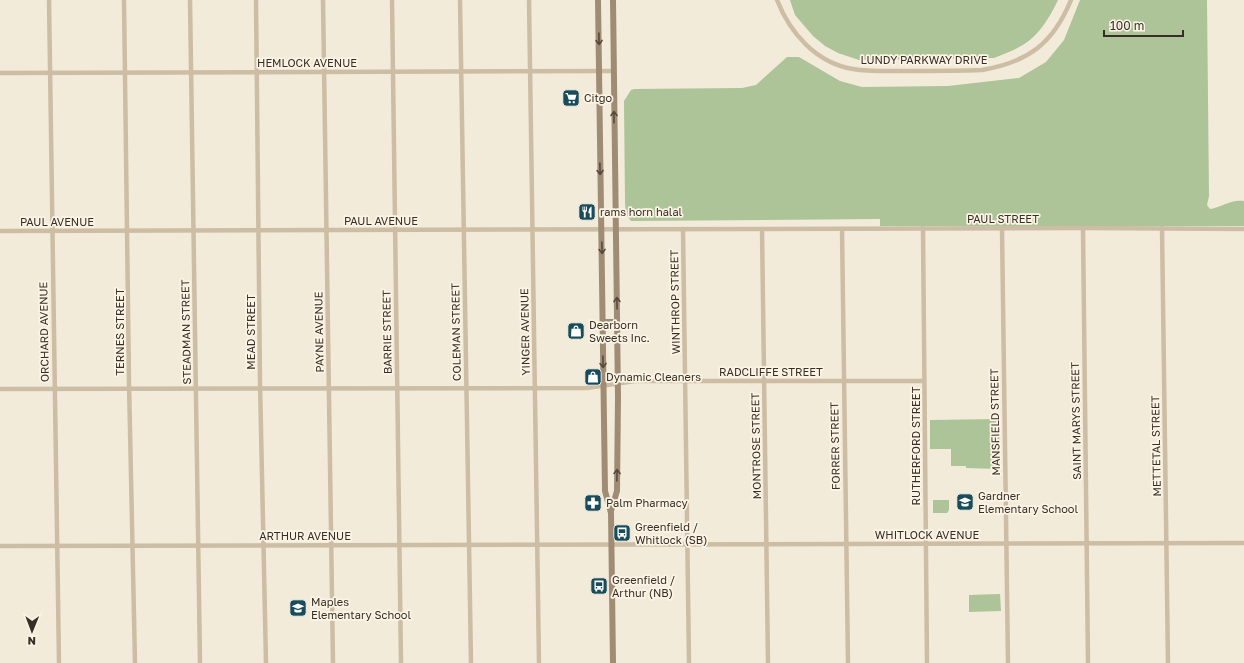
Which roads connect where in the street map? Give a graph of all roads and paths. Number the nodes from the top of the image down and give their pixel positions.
1 (49, 0) edge
2 (124, 0) edge
3 (190, 0) edge
4 (256, 0) edge
5 (323, 0) edge
6 (392, 0) edge
7 (460, 0) edge
8 (529, 0) edge
9 (598, 0) edge
10 (613, 0) edge
11 (777, 0) edge
12 (1071, 0) edge
13 (462, 71) junction
14 (530, 71) junction
15 (599, 71) junction
16 (614, 71) junction
17 (50, 72) junction
18 (125, 72) junction
19 (191, 72) junction
20 (257, 72) junction
21 (324, 72) junction
22 (393, 72) junction
23 (0, 73) edge
24 (923, 228) junction
25 (1002, 228) junction
26 (1083, 228) junction
27 (1162, 228) junction
28 (532, 229) junction
29 (601, 229) junction
30 (616, 229) junction
31 (683, 229) junction
32 (762, 229) junction
33 (842, 229) junction
34 (1244, 229) edge
35 (259, 230) junction
36 (327, 230) junction
37 (395, 230) junction
38 (464, 230) junction
39 (0, 231) edge
40 (52, 231) junction
41 (128, 231) junction
42 (194, 231) junction
43 (602, 322) junction
44 (617, 322) junction
45 (685, 381) junction
46 (764, 381) junction
47 (844, 381) junction
48 (924, 381) junction
49 (618, 383) junction
50 (604, 386) junction
51 (261, 388) junction
52 (329, 388) junction
53 (397, 388) junction
54 (466, 388) junction
55 (535, 388) junction
56 (0, 389) edge
57 (54, 389) junction
58 (129, 389) junction
59 (196, 389) junction
60 (610, 513) junction
61 (1244, 543) edge
62 (537, 544) junction
63 (611, 544) junction
64 (687, 544) junction
65 (766, 544) junction
66 (846, 544) junction
67 (925, 544) junction
68 (1006, 544) junction
69 (1086, 544) junction
70 (1166, 544) junction
71 (264, 545) junction
72 (332, 545) junction
73 (400, 545) junction
74 (469, 545) junction
75 (0, 546) edge
76 (57, 546) junction
77 (133, 546) junction
78 (198, 546) junction
79 (59, 663) edge
80 (135, 663) edge
81 (200, 663) edge
82 (266, 663) edge
83 (333, 663) edge
84 (402, 663) edge
85 (471, 663) edge
86 (539, 663) edge
87 (613, 663) edge
88 (689, 663) edge
89 (768, 663) edge
90 (848, 663) edge
91 (927, 663) edge
92 (1008, 663) edge
93 (1088, 663) edge
94 (1168, 663) edge

1 - 17 street, ORCHARD AVENUE
2 - 18 street, TERNES STREET
3 - 19 street, STEADMAN STREET
4 - 20 street, MEAD STREET
5 - 21 street, PAYNE AVENUE
6 - 22 street, BARRIE STREET
7 - 13 street, COLEMAN STREET
8 - 14 street, YINGER AVENUE
9 -> 15 main road
10 - 16 main road
11 - 12 street, LUNDY PARKWAY DRIVE
13 - 14 street, HEMLOCK AVENUE
13 - 22 street, HEMLOCK AVENUE
13 - 38 street, COLEMAN STREET
14 - 15 street, HEMLOCK AVENUE
14 - 28 street, YINGER AVENUE
15 - 16 street, HEMLOCK AVENUE
15 -> 29 main road
30 -> 16 main road
17 - 18 street, HEMLOCK AVENUE
17 - 23 street, HEMLOCK AVENUE
17 - 40 street, ORCHARD AVENUE
18 - 19 street, HEMLOCK AVENUE
18 - 41 street, TERNES STREET
19 - 20 street, HEMLOCK AVENUE
19 - 42 street, STEADMAN STREET
20 - 21 street, HEMLOCK AVENUE
20 - 35 street, MEAD STREET
21 - 22 street, HEMLOCK AVENUE
21 - 36 street, PAYNE AVENUE
22 - 37 street, BARRIE STREET
24 - 25 street, PAUL STREET
24 - 33 street, PAUL STREET
24 - 48 street, RUTHERFORD STREET
25 - 26 street, PAUL STREET
25 - 68 street, MANSFIELD STREET
26 - 27 street, PAUL STREET
26 - 69 street, SAINT MARYS STREET
27 - 34 street, PAUL STREET
27 - 70 street, METTETAL STREET
28 - 29 street, PAUL AVENUE
28 - 38 street, PAUL AVENUE
28 - 55 street, YINGER AVENUE
29 - 30 street, PAUL AVENUE
29 -> 43 main road
30 - 31 street, PAUL AVENUE
44 -> 30 main road
31 - 32 street, PAUL AVENUE
31 - 45 street, WINTHROP STREET
32 - 33 street, PAUL STREET
32 - 46 street, MONTROSE STREET
33 - 47 street, FORRER STREET
35 - 36 street, PAUL AVENUE
35 - 42 street, PAUL AVENUE
35 - 51 street, MEAD STREET
36 - 37 street, PAUL AVENUE
36 - 52 street, PAYNE AVENUE
37 - 38 street, PAUL AVENUE
37 - 53 street, BARRIE STREET
38 - 54 street, COLEMAN STREET
39 - 40 street, PAUL AVENUE
40 - 41 street, PAUL AVENUE
40 - 57 street, ORCHARD AVENUE
41 - 42 street, PAUL AVENUE
41 - 58 street, TERNES STREET
42 - 59 street, STEADMAN STREET
43 - 44 main road
43 -> 50 main road
44 - 49 main road
45 - 46 street, RADCLIFFE STREET
45 - 49 street, RADCLIFFE STREET
45 - 64 street, WINTHROP STREET
46 - 47 street, RADCLIFFE STREET
46 - 65 street, MONTROSE STREET
47 - 48 street, RADCLIFFE STREET
47 - 66 street, FORRER STREET
48 - 67 street, RUTHERFORD STREET
49 - 50 street, RADCLIFFE STREET
60 -> 49 main road
50 - 55 street, RADCLIFFE STREET
50 - 60 main road
51 - 52 street, RADCLIFFE STREET
51 - 59 street, RADCLIFFE STREET
51 - 71 street, MEAD STREET
52 - 53 street, RADCLIFFE STREET
52 - 72 street, PAYNE AVENUE
53 - 54 street, RADCLIFFE STREET
53 - 73 street, BARRIE STREET
54 - 55 street, RADCLIFFE STREET
54 - 74 street, COLEMAN STREET
55 - 62 street, YINGER AVENUE
56 - 57 street, RADCLIFFE STREET
57 - 58 street, RADCLIFFE STREET
57 - 76 street, ORCHARD AVENUE
58 - 59 street, RADCLIFFE STREET
58 - 77 street, TERNES STREET
59 - 78 street, STEADMAN STREET
60 - 63 main road
61 - 70 street, WHITLOCK AVENUE
62 - 63 street, ARTHUR AVENUE
62 - 74 street, ARTHUR AVENUE
62 - 86 street, YINGER AVENUE
63 - 64 street, WHITLOCK AVENUE
63 - 87 main road
64 - 65 street, WHITLOCK AVENUE
64 - 88 street, WINTHROP STREET
65 - 66 street, WHITLOCK AVENUE
65 - 89 street, MONTROSE STREET
66 - 67 street, WHITLOCK AVENUE
66 - 90 street, FORRER STREET
67 - 68 street, WHITLOCK AVENUE
67 - 91 street, RUTHERFORD STREET
68 - 69 street, WHITLOCK AVENUE
68 - 92 street, MANSFIELD STREET
69 - 70 street, WHITLOCK AVENUE
69 - 93 street, SAINT MARYS STREET
70 - 94 street, METTETAL STREET
71 - 72 street, ARTHUR AVENUE
71 - 78 street, ARTHUR AVENUE
71 - 82 street, MEAD STREET
72 - 73 street, ARTHUR AVENUE
72 - 83 street, PAYNE AVENUE
73 - 74 street, ARTHUR AVENUE
73 - 84 street, BARRIE STREET
74 - 85 street, COLEMAN STREET
75 - 76 street, ARTHUR AVENUE
76 - 77 street, ARTHUR AVENUE
76 - 79 street, ORCHARD AVENUE
77 - 78 street, ARTHUR AVENUE
77 - 80 street, TERNES STREET
78 - 81 street, STEADMAN STREET

